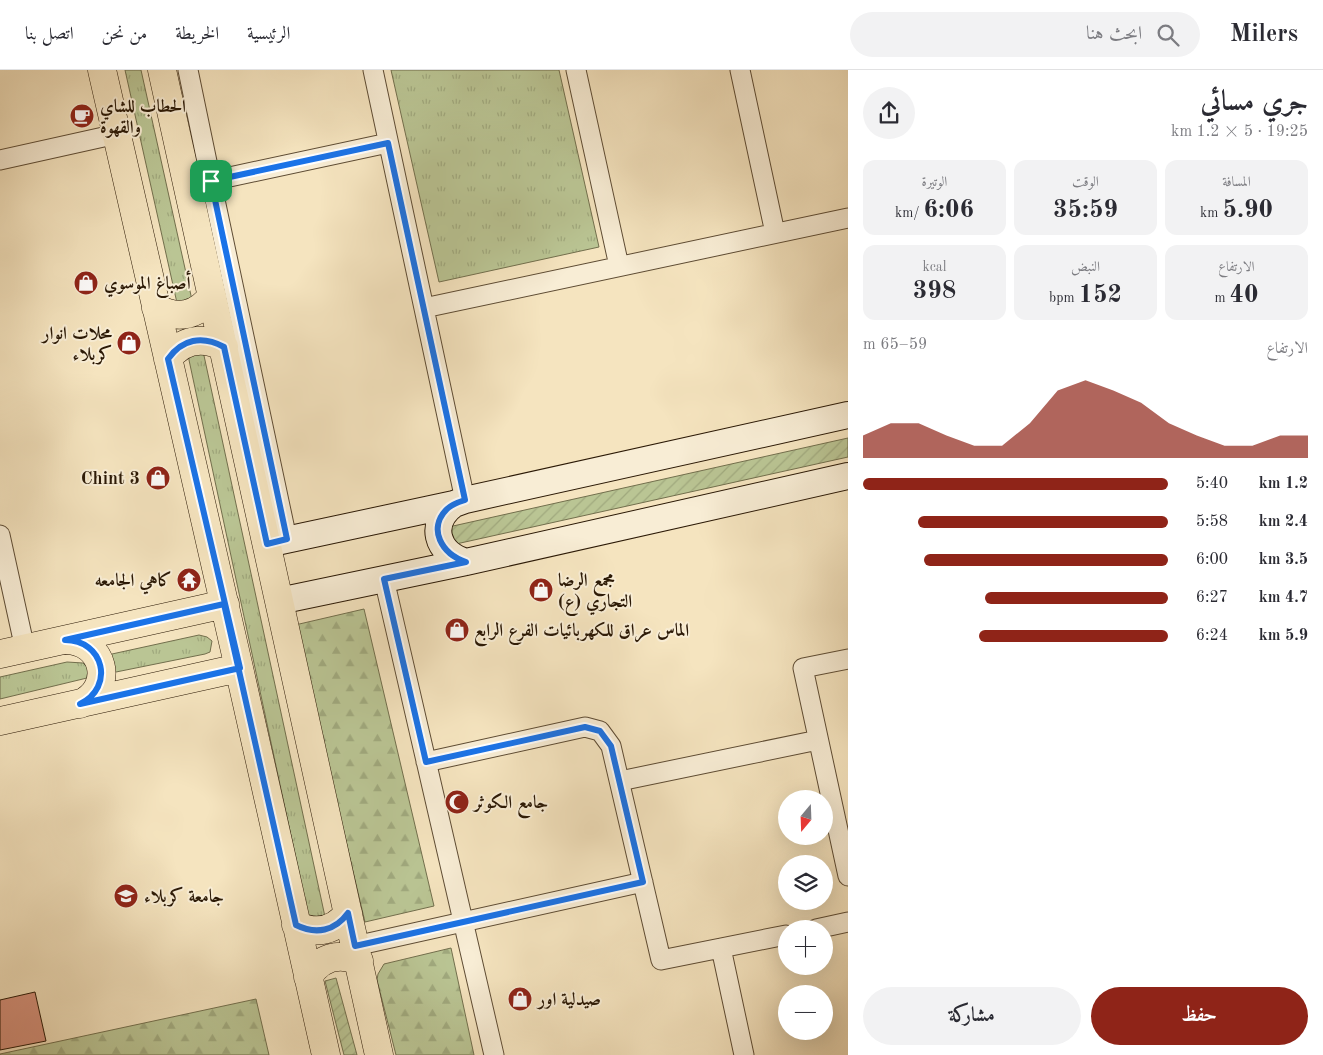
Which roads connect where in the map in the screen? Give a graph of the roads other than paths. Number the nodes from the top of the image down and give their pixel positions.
1 (102, 70) edge
2 (162, 70) edge
3 (188, 70) edge
4 (373, 70) edge
5 (576, 70) edge
6 (740, 70) edge
7 (117, 134) junction
8 (388, 143) junction
9 (0, 160) edge
10 (211, 181) junction
11 (848, 218) edge
12 (775, 233) junction
13 (619, 266) junction
14 (212, 296) junction
15 (156, 308) junction
16 (424, 308) junction
17 (224, 347) junction
18 (168, 359) junction
19 (848, 415) edge
20 (848, 476) edge
21 (460, 502) junction
22 (0, 535) edge
23 (277, 541) junction
24 (466, 562) junction
25 (384, 579) junction
26 (280, 602) junction
27 (224, 604) junction
28 (65, 640) junction
29 (13, 652) edge
30 (848, 659) edge
31 (240, 668) junction
32 (80, 704) junction
33 (0, 721) edge
34 (818, 740) junction
35 (426, 762) junction
36 (620, 781) junction
37 (843, 831) edge
38 (848, 876) edge
39 (643, 882) junction
40 (348, 913) junction
41 (463, 922) junction
42 (848, 922) edge
43 (296, 925) junction
44 (833, 925) edge
45 (778, 937) edge
46 (721, 948) junction
47 (357, 953) junction
48 (308, 977) junction
49 (326, 1055) edge
50 (380, 1055) edge
51 (494, 1055) edge
52 (744, 1055) edge

1 - 7 main road
2 - 14 main road
3 - 10 street
4 - 8 street
5 - 13 street
6 - 12 street
7 - 9 street
7 - 15 main road
8 - 10 street
8 - 16 street
10 - 23 street
11 - 12 street
12 - 13 street
13 - 16 street
14 - 15 main road
14 - 17 main road
15 - 18 main road
16 - 21 street
17 - 18 main road
17 - 23 main road
18 - 27 main road
19 - 21 main road
20 - 24 main road
21 - 23 main road
21 - 24 main road
22 - 29 street
23 - 26 main road
24 - 25 main road
25 - 26 main road
25 - 35 street
26 - 40 main road
27 - 28 main road
27 - 31 main road
28 - 29 main road
28 - 32 main road
30 - 34 street
31 - 32 main road
31 - 43 main road
32 - 33 main road
34 - 36 street
34 - 37 street
35 - 36 street
35 - 41 street
36 - 39 street
37 - 38 street
39 - 41 street
39 - 46 street
40 - 43 main road
40 - 47 main road
41 - 47 street
41 - 51 street
42 - 44 street
43 - 48 main road
45 - 46 street
46 - 52 street
47 - 48 main road
47 - 50 main road
48 - 49 main road

